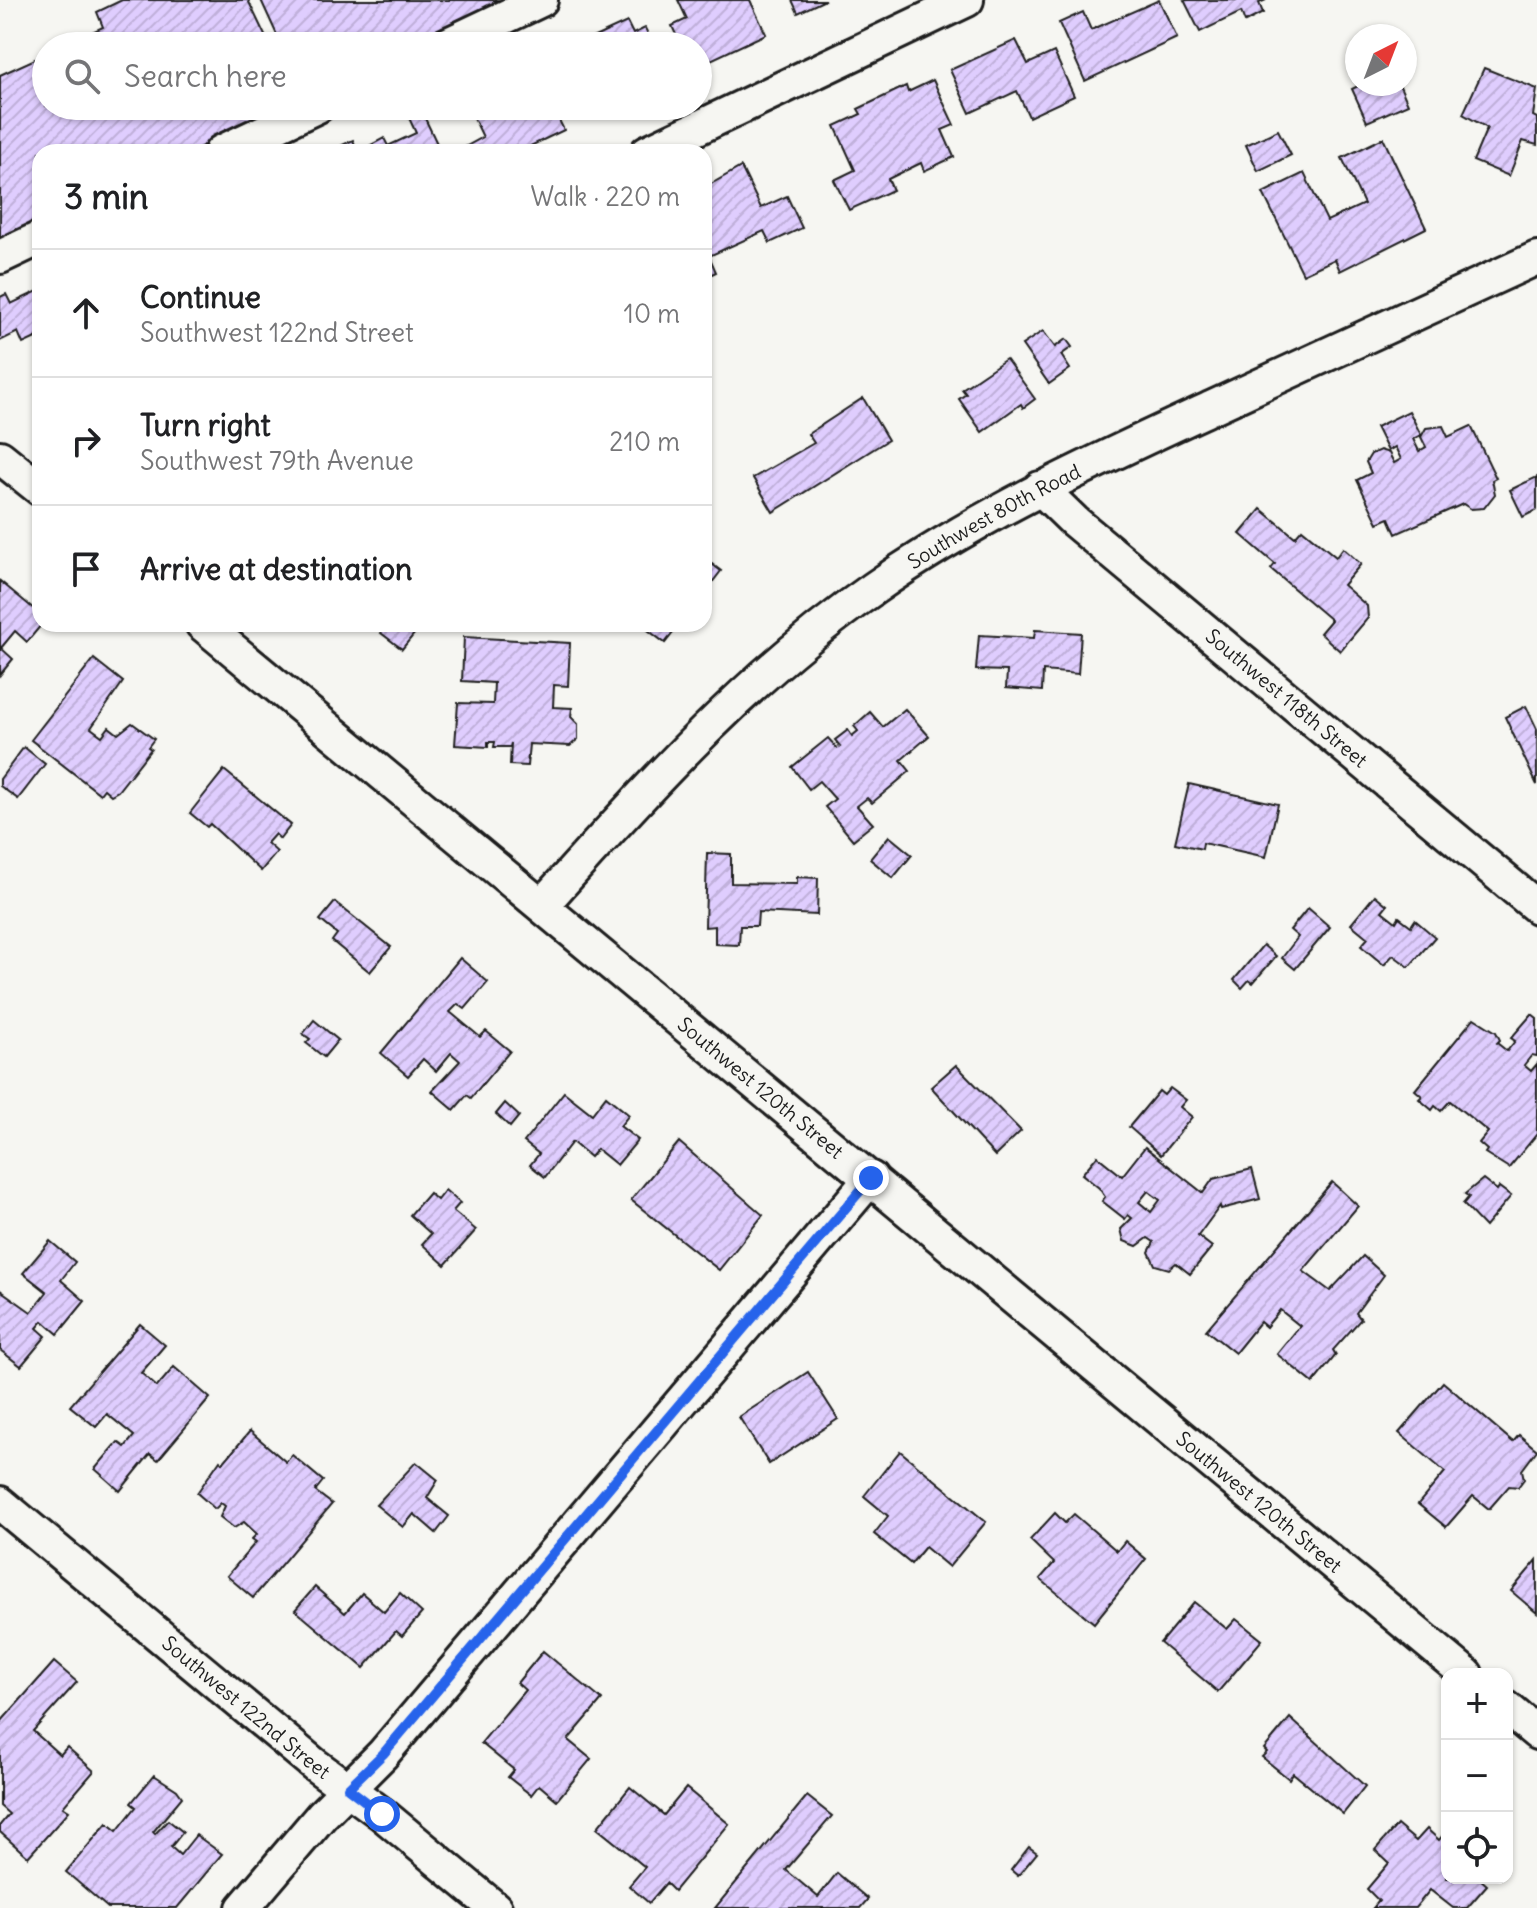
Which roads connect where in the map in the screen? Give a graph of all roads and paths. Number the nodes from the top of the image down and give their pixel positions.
1 (541, 0) edge
2 (967, 0) edge
3 (474, 32) edge
4 (288, 120) edge
5 (238, 144) edge
6 (664, 144) edge
7 (32, 242) edge
8 (0, 257) edge
9 (1537, 258) edge
10 (0, 457) edge
11 (32, 483) edge
12 (1040, 488) junction
13 (212, 632) edge
14 (542, 905) junction
15 (1537, 907) edge
16 (871, 1178) junction
17 (0, 1503) edge
18 (1459, 1668) edge
19 (1513, 1713) edge
20 (1537, 1733) edge
21 (348, 1788) junction
22 (243, 1908) edge
23 (495, 1908) edge

1 - 3 street
2 - 6 street
4 - 5 street
7 - 8 street
9 - 12 street, Southwest 80th Road
10 - 11 street
12 - 14 street, Southwest 80th Road
12 - 15 street, Southwest 118th Street
13 - 14 street, Southwest 120th Street
14 - 16 street, Southwest 120th Street
16 - 18 street, Southwest 120th Street
16 - 21 street
17 - 21 street, Southwest 122nd Street
19 - 20 street
21 - 22 street
21 - 23 street, Southwest 122nd Street

